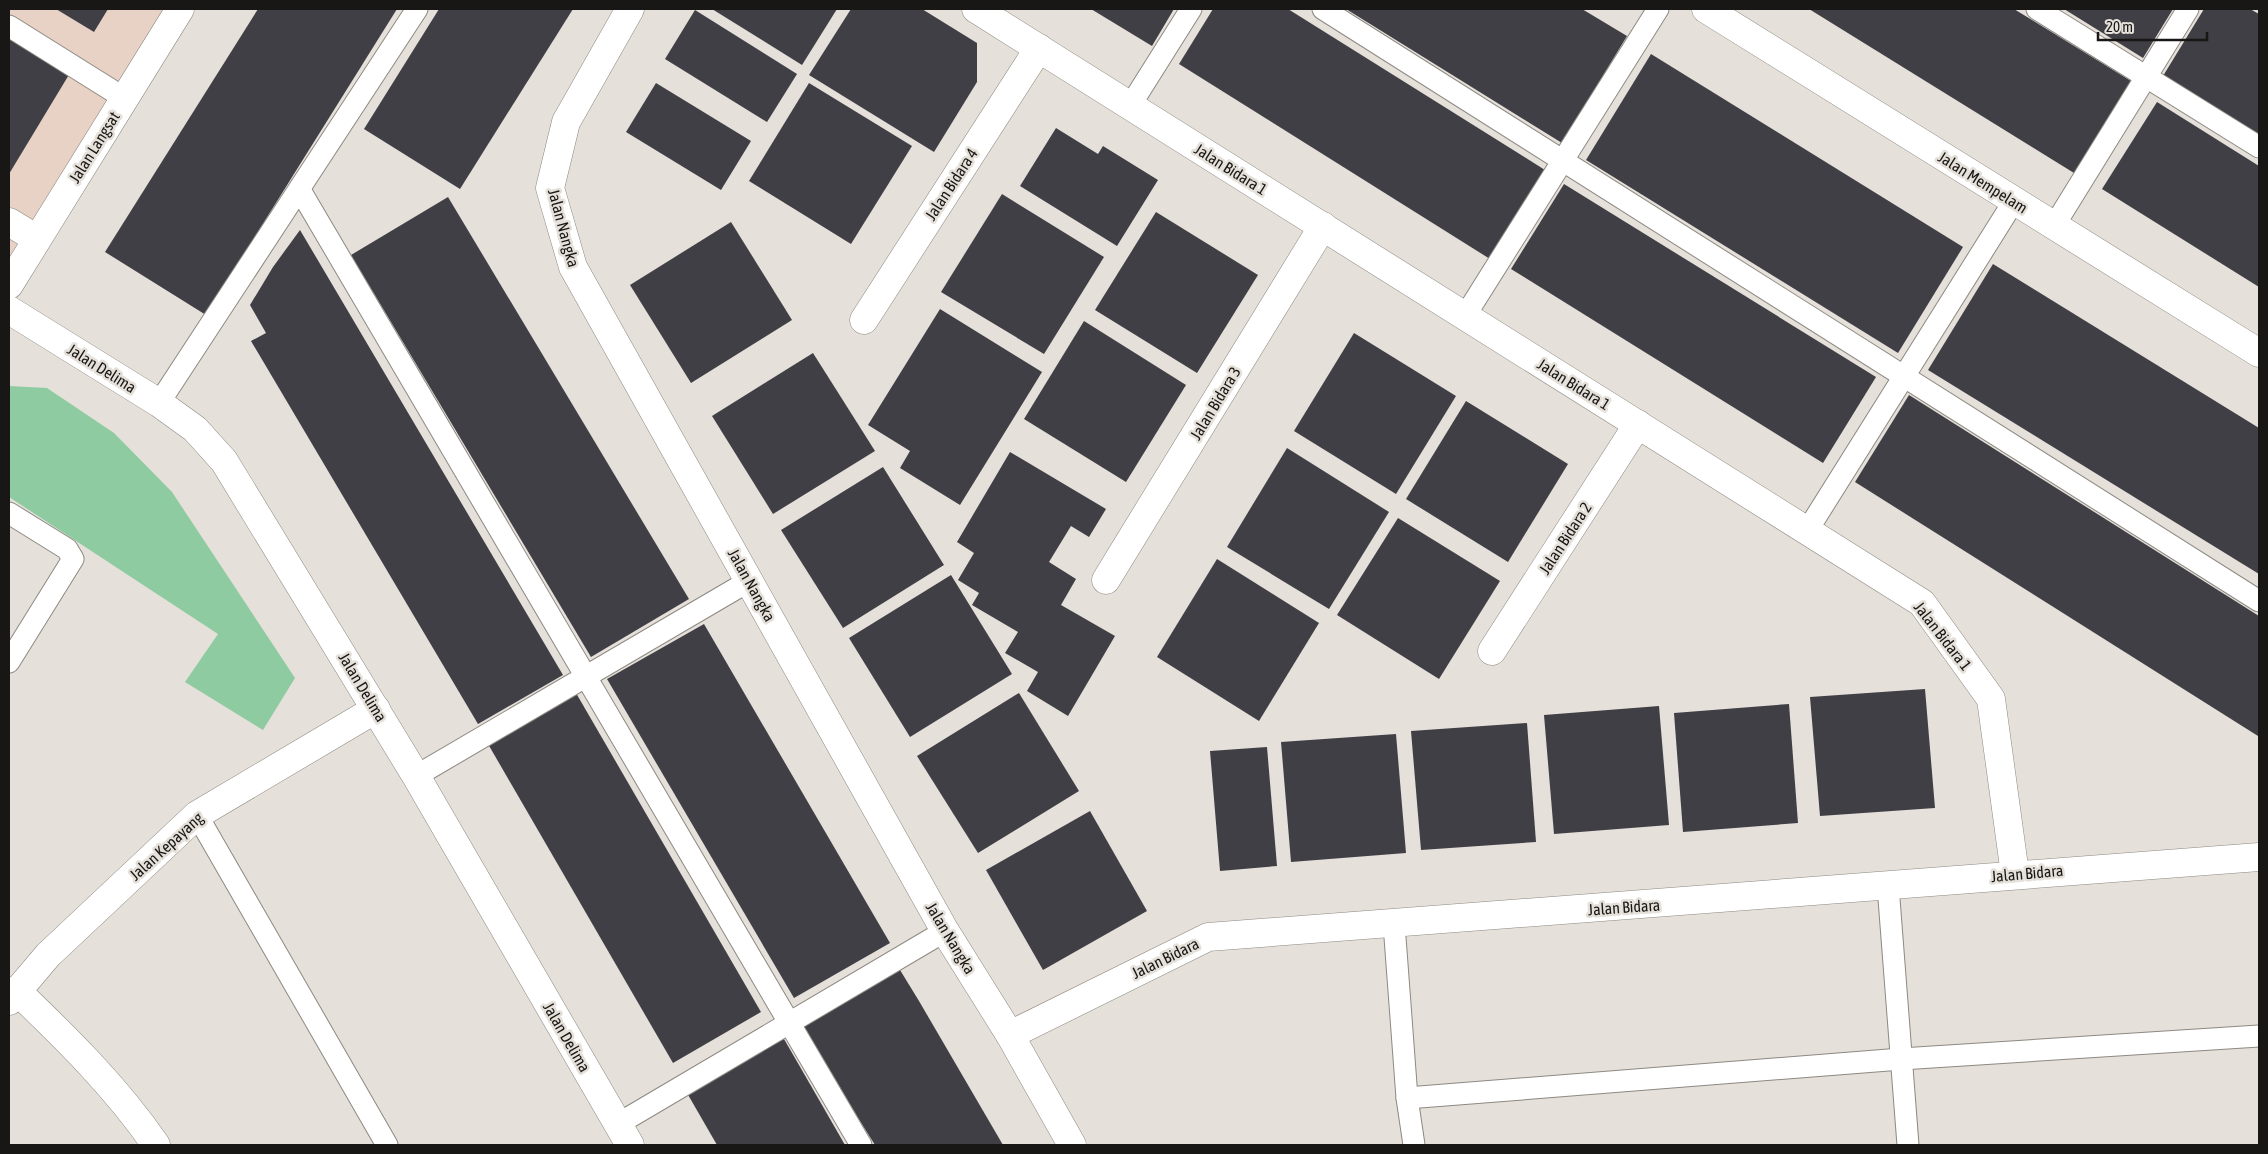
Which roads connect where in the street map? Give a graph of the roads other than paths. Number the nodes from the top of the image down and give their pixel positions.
1 (180, 9) edge
2 (417, 9) edge
3 (630, 9) edge
4 (976, 9) edge
5 (1191, 9) edge
6 (1323, 9) edge
7 (1658, 9) edge
8 (1706, 9) edge
9 (2037, 9) edge
10 (2188, 9) edge
11 (9, 26) edge
12 (1039, 48) junction
13 (2146, 77) junction
14 (124, 98) junction
15 (1130, 106) junction
16 (2259, 147) edge
17 (1563, 160) junction
18 (300, 190) junction
19 (2014, 202) junction
20 (9, 222) edge
21 (1323, 226) junction
22 (2054, 226) junction
23 (37, 239) junction
24 (9, 285) edge
25 (9, 310) edge
26 (1466, 316) junction
27 (864, 320) dead end
28 (2259, 353) edge
29 (1904, 376) junction
30 (160, 403) junction
31 (1638, 424) junction
32 (9, 513) edge
33 (1807, 531) junction
34 (1106, 580) dead end
35 (749, 581) junction
36 (2259, 601) edge
37 (1492, 651) dead end
38 (9, 662) edge
39 (586, 677) junction
40 (376, 709) junction
41 (416, 776) junction
42 (197, 815) junction
43 (2259, 857) edge
44 (2015, 874) junction
45 (1888, 886) junction
46 (1394, 924) junction
47 (945, 931) junction
48 (11, 992) edge
49 (789, 1023) junction
50 (1010, 1035) junction
51 (2259, 1036) edge
52 (1901, 1059) junction
53 (1407, 1098) junction
54 (624, 1135) edge
55 (156, 1145) edge
56 (388, 1145) edge
57 (861, 1145) edge
58 (1072, 1145) edge
59 (1414, 1145) edge
60 (1908, 1145) edge

1 - 14 street, Jalan Langsat
2 - 18 lane
3 - 35 street, Jalan Nangka
4 - 12 street, Jalan Bidara 1
5 - 15 lane
6 - 17 lane
7 - 17 lane
8 - 19 street, Jalan Mempelam
9 - 13 lane
10 - 13 lane
11 - 14 lane
12 - 15 street, Jalan Bidara 1
12 - 27 street, Jalan Bidara 4
13 - 16 lane
13 - 22 lane
14 - 23 street, Jalan Langsat
15 - 21 street, Jalan Bidara 1
17 - 26 lane
17 - 29 lane
18 - 30 lane
18 - 39 lane
19 - 22 street, Jalan Mempelam
19 - 29 lane
20 - 23 street
21 - 26 street, Jalan Bidara 1
21 - 34 street, Jalan Bidara 3
22 - 28 street, Jalan Mempelam
23 - 24 street, Jalan Langsat
25 - 30 street, Jalan Delima
26 - 31 street, Jalan Bidara 1
29 - 33 lane
29 - 36 lane
30 - 40 street, Jalan Delima
31 - 33 street, Jalan Bidara 1
31 - 37 street, Jalan Bidara 2
32 - 38 lane
33 - 44 street, Jalan Bidara 1
35 - 39 lane
35 - 47 street, Jalan Nangka
39 - 41 lane
39 - 49 lane
40 - 41 street, Jalan Delima
40 - 42 street, Jalan Kepayang
41 - 54 street, Jalan Delima
42 - 48 street, Jalan Kepayang
42 - 56 lane
43 - 44 street, Jalan Bidara
44 - 45 street, Jalan Bidara
45 - 46 street, Jalan Bidara
45 - 52 lane
46 - 50 street, Jalan Bidara
46 - 53 lane
47 - 49 lane
47 - 50 street, Jalan Nangka
48 - 55 street
49 - 54 lane
49 - 57 lane
50 - 58 street, Jalan Nangka
51 - 52 lane
52 - 53 lane
52 - 60 lane
53 - 59 lane

